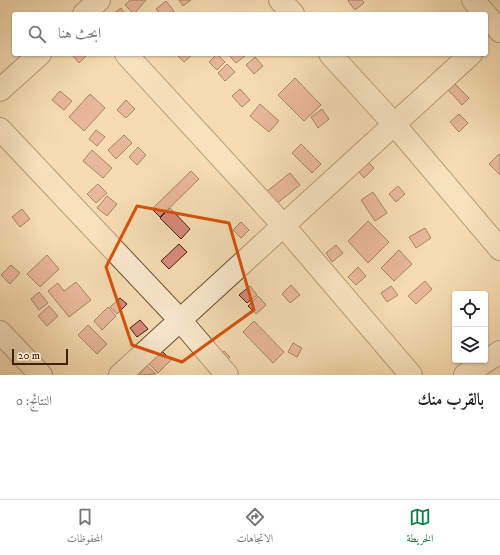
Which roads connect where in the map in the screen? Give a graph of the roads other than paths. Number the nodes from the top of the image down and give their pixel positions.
1 (280, 0) edge
2 (473, 0) edge
3 (291, 12) edge
4 (482, 12) edge
5 (38, 56) edge
6 (128, 56) edge
7 (332, 56) edge
8 (469, 56) edge
9 (0, 90) edge
10 (394, 124) junction
11 (0, 129) edge
12 (283, 225) junction
13 (500, 249) edge
14 (180, 320) junction
15 (0, 332) edge
16 (500, 352) edge
17 (41, 375) edge
18 (120, 375) edge
19 (227, 375) edge
20 (411, 375) edge
21 (465, 375) edge

1 - 3 street
2 - 4 street
5 - 9 street
6 - 12 street
7 - 10 street
8 - 10 street
10 - 12 street
10 - 13 street
11 - 14 street
12 - 14 street
12 - 20 street
14 - 18 street
14 - 19 street
15 - 17 street
16 - 21 street

